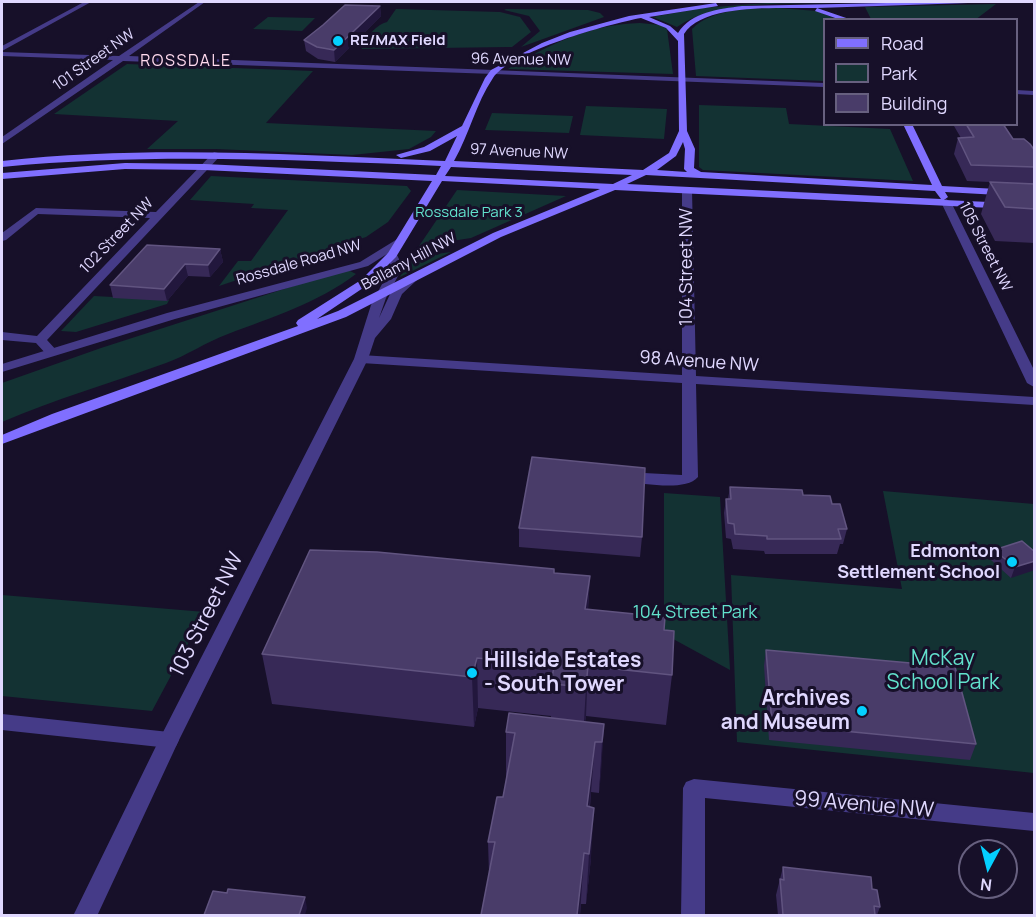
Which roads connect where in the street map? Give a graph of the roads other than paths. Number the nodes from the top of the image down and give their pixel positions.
1 (88, 2) edge
2 (202, 2) edge
3 (750, 2) edge
4 (995, 2) edge
5 (848, 3) edge
6 (757, 6) junction
7 (643, 16) junction
8 (844, 18) edge
9 (855, 18) edge
10 (611, 23) junction
11 (662, 24) junction
12 (681, 40) junction
13 (2, 52) edge
14 (121, 58) junction
15 (494, 72) junction
16 (683, 79) junction
17 (823, 85) edge
18 (1018, 92) edge
19 (1035, 93) edge
20 (908, 126) edge
21 (466, 127) junction
22 (683, 131) junction
23 (2, 141) edge
24 (217, 154) junction
25 (355, 159) junction
26 (447, 163) junction
27 (2, 164) edge
28 (204, 167) junction
29 (643, 173) junction
30 (2, 176) edge
31 (700, 176) junction
32 (439, 178) junction
33 (616, 186) junction
34 (939, 189) junction
35 (687, 190) junction
36 (1035, 194) edge
37 (946, 202) junction
38 (1035, 207) edge
39 (158, 215) junction
40 (2, 238) edge
41 (401, 240) junction
42 (392, 255) junction
43 (411, 280) junction
44 (381, 295) junction
45 (287, 333) junction
46 (371, 335) junction
47 (2, 336) edge
48 (40, 340) junction
49 (52, 352) junction
50 (361, 359) junction
51 (2, 368) edge
52 (688, 379) junction
53 (1035, 383) edge
54 (1035, 401) edge
55 (2, 440) edge
56 (609, 476) edge
57 (2, 722) edge
58 (170, 740) junction
59 (1035, 822) edge
60 (85, 915) edge
61 (693, 915) edge

1 - 13 street
2 - 14 street, 101 Street NW
3 - 7 main road
4 - 5 main road
5 - 6 main road
5 - 9 main road
6 - 8 main road
6 - 12 main road
7 - 10 main road
7 - 11 main road
10 - 11 main road
10 - 15 main road
11 - 12 main road
12 - 16 main road
13 - 14 street, 96 Avenue NW
14 - 15 street, 96 Avenue NW
14 - 23 street, 101 Street NW
15 - 16 street, 96 Avenue NW
15 - 21 main road, Rossdale Road NW
16 - 17 street, 96 Avenue NW
16 - 22 main road
18 - 19 street
20 - 34 main road, 105 Street NW
21 - 25 main road
21 - 26 main road, Rossdale Road NW
22 - 29 main road
22 - 31 main road
24 - 25 main road, 97 Avenue NW
24 - 27 main road, 97 Avenue NW
24 - 28 street, 102 Street NW
25 - 26 main road, 97 Avenue NW
26 - 29 main road, 97 Avenue NW
26 - 32 main road, Rossdale Road NW
28 - 30 main road, 97 Avenue NW
28 - 32 main road, 97 Avenue NW
28 - 39 street, 102 Street NW
29 - 31 main road, 97 Avenue NW
29 - 33 main road, Bellamy Hill NW
31 - 34 main road, 97 Avenue NW
32 - 33 main road, 97 Avenue NW
32 - 41 main road, Rossdale Road NW
33 - 35 main road, 97 Avenue NW
33 - 43 main road, Bellamy Hill NW
34 - 36 main road, 97 Avenue NW
34 - 37 main road, 105 Street NW
35 - 37 main road, 97 Avenue NW
35 - 52 street, 104 Street NW
37 - 38 main road, 97 Avenue NW
37 - 53 street, 105 Street NW
39 - 40 street
39 - 48 street, 102 Street NW
41 - 42 main road, Bellamy Hill NW
41 - 49 street, Rossdale Road NW
42 - 44 street, 103 Street NW
42 - 45 main road, Bellamy Hill NW
43 - 44 main road, Bellamy Hill NW
43 - 46 street, 103 Street NW
44 - 45 main road, Bellamy Hill NW
44 - 46 street, 103 Street NW
45 - 55 main road, Bellamy Hill NW
46 - 50 street, 103 Street NW
47 - 48 street
48 - 49 street
49 - 51 street, Rossdale Road NW
50 - 52 street, 98 Avenue NW
50 - 58 street, 103 Street NW
52 - 54 street, 98 Avenue NW
52 - 56 street, 104 Street NW
57 - 58 street
58 - 60 street, 103 Street NW
59 - 61 street, 99 Avenue NW

